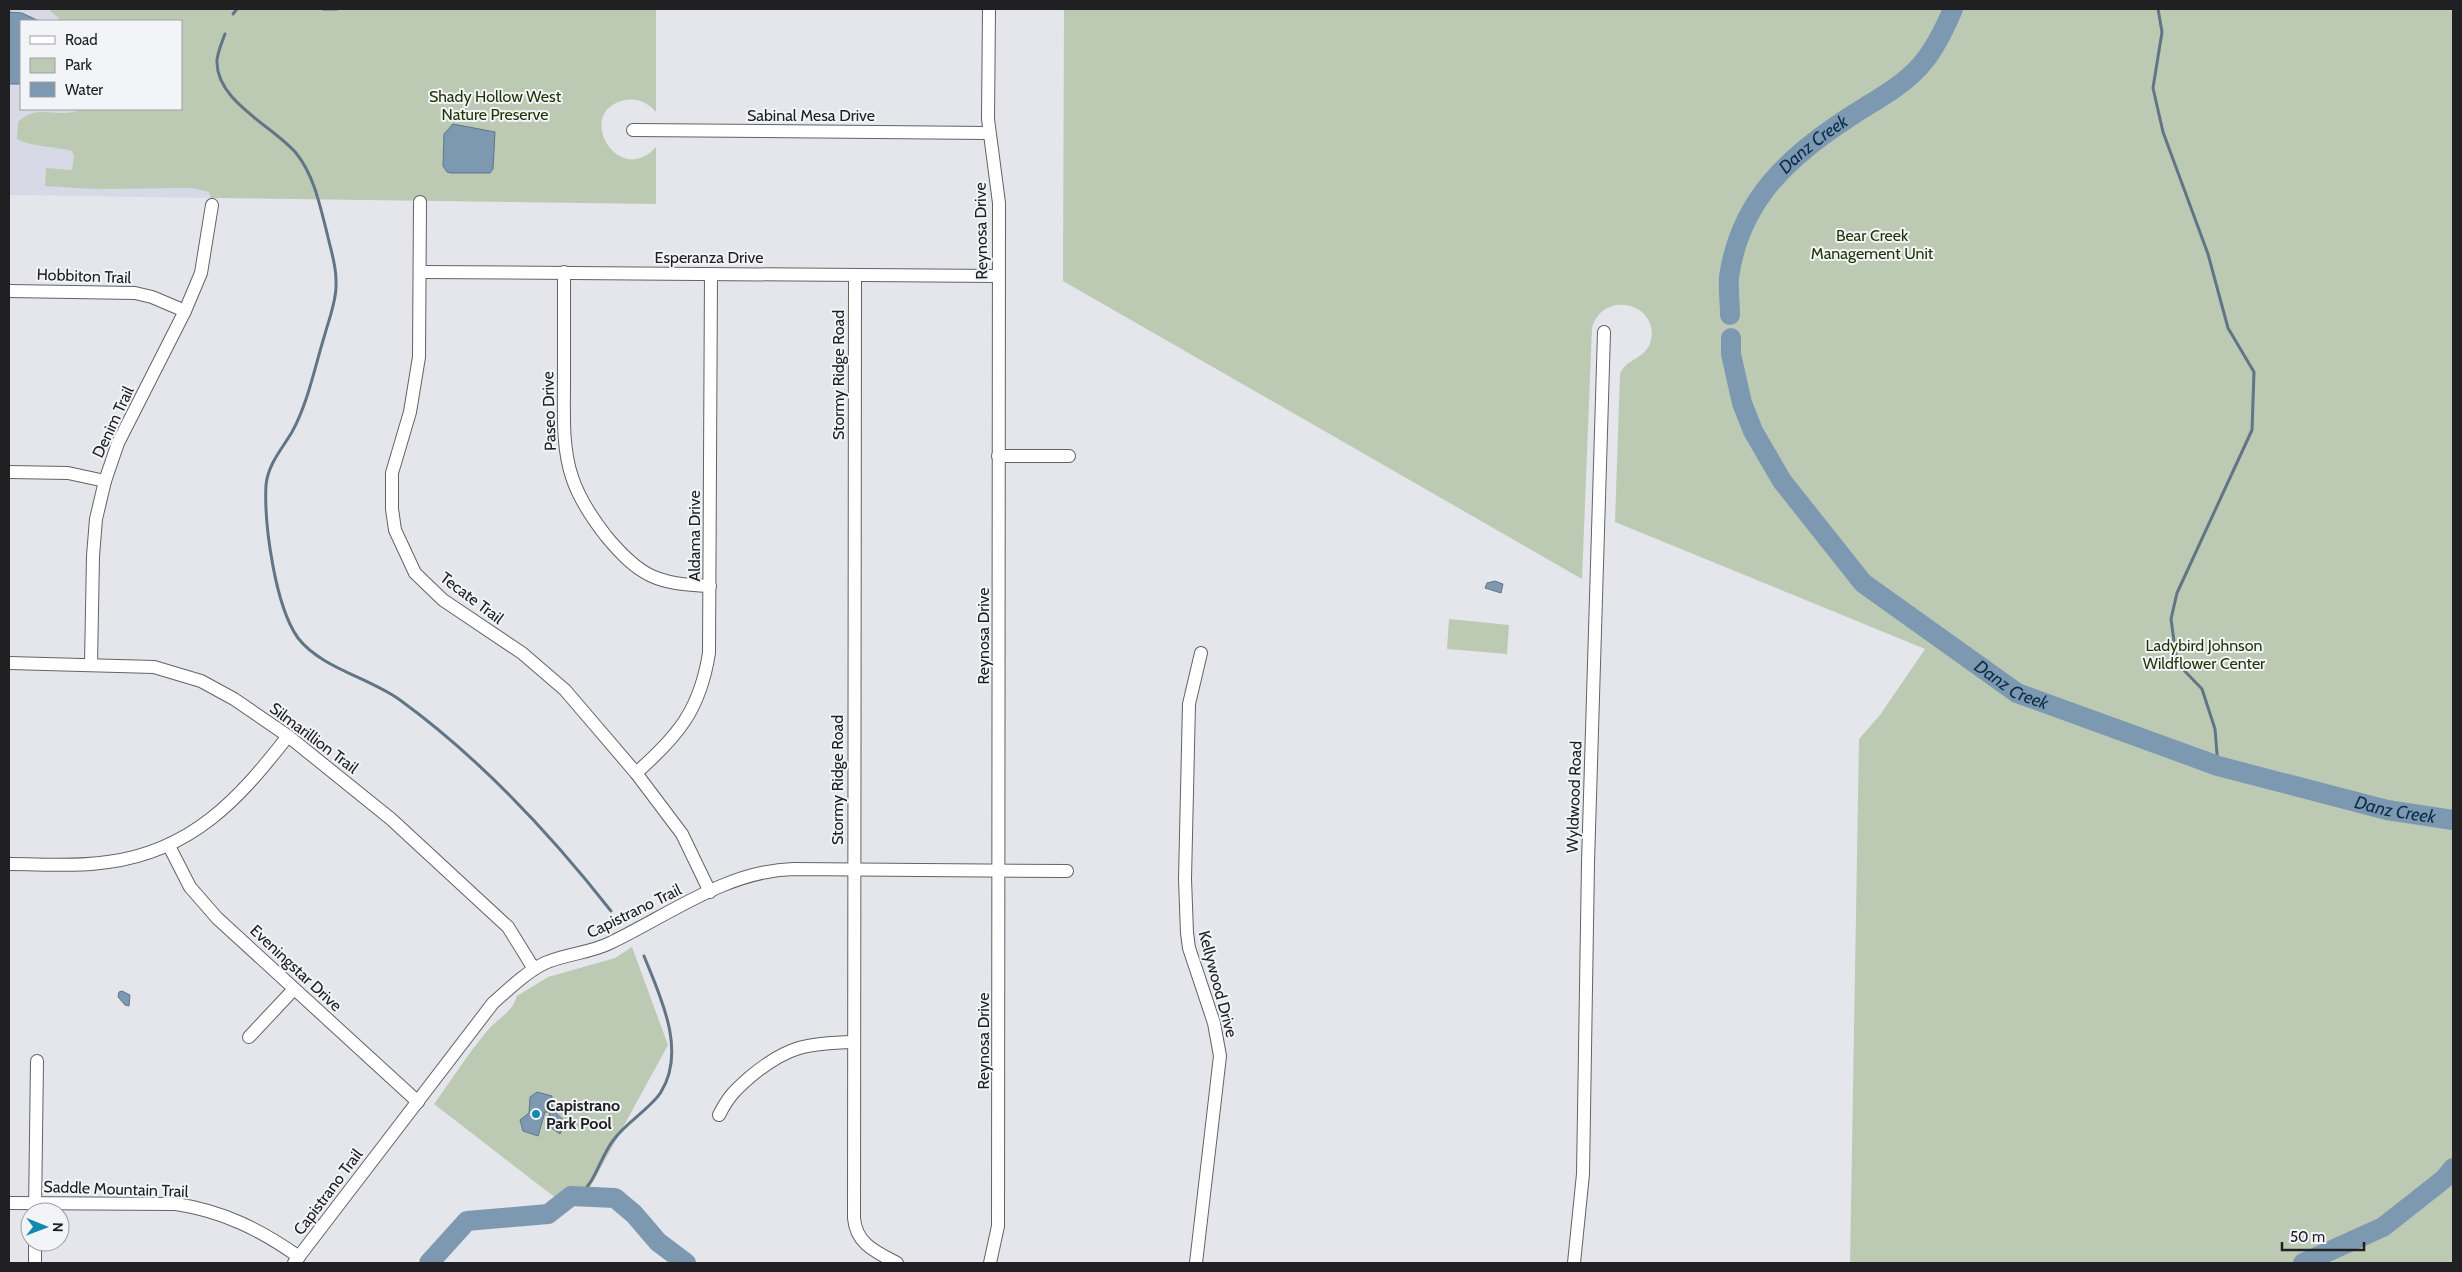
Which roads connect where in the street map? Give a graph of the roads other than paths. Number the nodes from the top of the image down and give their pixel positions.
1 (989, 9) edge
2 (633, 130) dead end
3 (989, 133) junction
4 (420, 202) dead end
5 (212, 205) dead end
6 (420, 272) junction
7 (564, 272) junction
8 (712, 274) junction
9 (854, 275) junction
10 (998, 276) junction
11 (9, 291) edge
12 (185, 311) junction
13 (1604, 332) dead end
14 (998, 456) junction
15 (1069, 456) dead end
16 (9, 472) edge
17 (105, 481) junction
18 (710, 586) junction
19 (1202, 652) dead end
20 (9, 663) edge
21 (91, 664) junction
22 (288, 736) junction
23 (636, 773) junction
24 (169, 846) junction
25 (9, 864) edge
26 (853, 869) junction
27 (1000, 870) junction
28 (1067, 871) dead end
29 (710, 892) junction
30 (534, 969) junction
31 (294, 989) junction
32 (249, 1037) dead end
33 (854, 1042) junction
34 (37, 1061) dead end
35 (418, 1102) junction
36 (719, 1115) dead end
37 (35, 1202) edge
38 (70, 1207) edge
39 (297, 1260) edge
40 (897, 1263) edge
41 (990, 1263) edge
42 (1196, 1263) edge
43 (1574, 1263) edge

1 - 3 street, Reynosa Drive
2 - 3 street, Sabinal Mesa Drive
3 - 10 street, Reynosa Drive
4 - 6 street, Tecate Trail
5 - 12 street, Denim Trail
6 - 7 street, Esperanza Drive
6 - 23 street, Tecate Trail
7 - 8 street, Esperanza Drive
7 - 18 street, Paseo Drive
8 - 9 street, Esperanza Drive
8 - 18 street, Aldama Drive
9 - 10 street, Esperanza Drive
9 - 26 street, Stormy Ridge Road
10 - 14 street, Reynosa Drive
11 - 12 street, Hobbiton Trail
12 - 17 street, Denim Trail
13 - 43 street, Wyldwood Road
14 - 15 street
14 - 27 street, Reynosa Drive
16 - 17 street
17 - 21 street, Denim Trail
18 - 23 street, Aldama Drive
19 - 42 street, Kellywood Drive
20 - 21 street, Silmarillion Trail
21 - 22 street, Silmarillion Trail
22 - 24 street
22 - 30 street, Silmarillion Trail
23 - 29 street, Tecate Trail
24 - 25 street
24 - 31 street, Eveningstar Drive
26 - 27 street, Capistrano Trail
26 - 29 street, Capistrano Trail
26 - 33 street, Stormy Ridge Road
27 - 28 street, Capistrano Trail
27 - 41 street, Reynosa Drive
29 - 30 street, Capistrano Trail
30 - 35 street, Capistrano Trail
31 - 32 street
31 - 35 street, Eveningstar Drive
33 - 36 street
33 - 40 street, Stormy Ridge Road
34 - 37 street
35 - 39 street, Capistrano Trail
38 - 39 street, Saddle Mountain Trail

